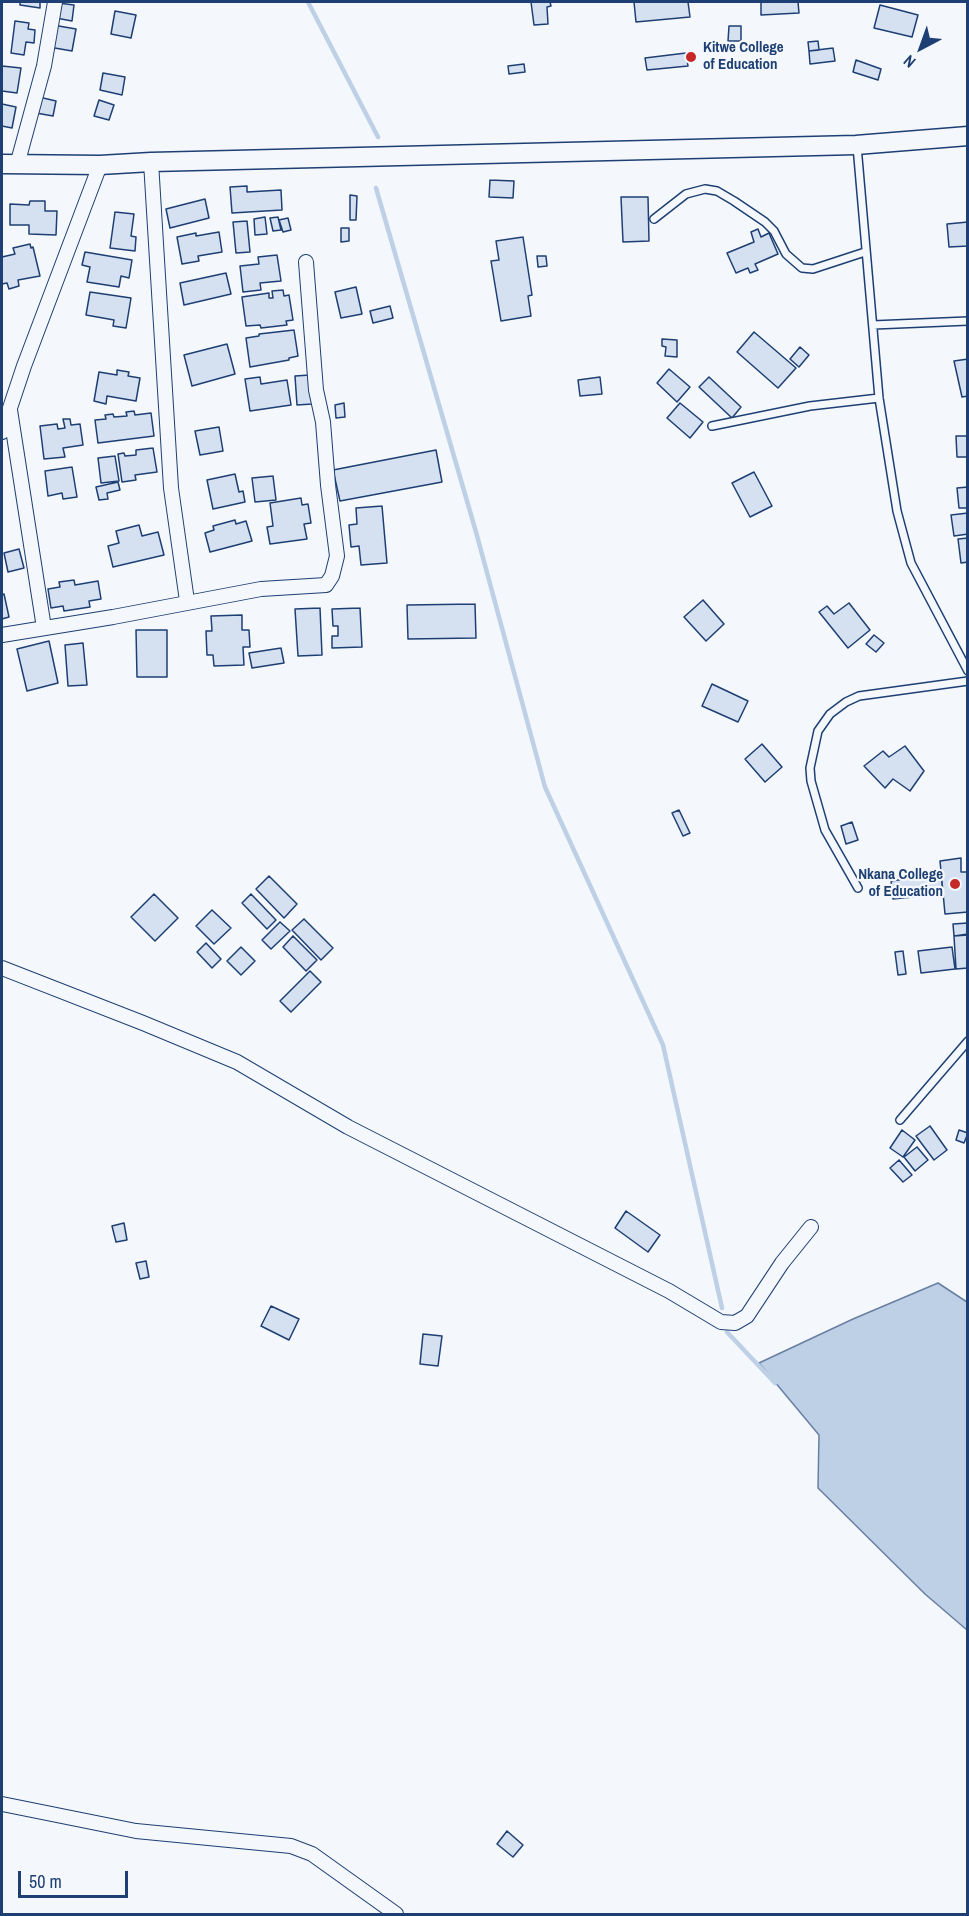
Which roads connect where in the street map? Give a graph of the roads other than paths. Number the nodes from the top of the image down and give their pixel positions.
1 (54, 2) edge
2 (968, 136) edge
3 (856, 145) junction
4 (151, 162) junction
5 (9, 164) edge
6 (100, 165) junction
7 (654, 219) dead end
8 (865, 252) junction
9 (306, 262) dead end
10 (968, 321) edge
11 (873, 325) junction
12 (879, 399) junction
13 (10, 408) junction
14 (712, 426) dead end
15 (2, 432) edge
16 (185, 603) junction
17 (44, 628) junction
18 (2, 635) edge
19 (968, 671) edge
20 (968, 681) edge
21 (858, 888) dead end
22 (2, 968) edge
23 (968, 1041) edge
24 (900, 1120) dead end
25 (811, 1227) dead end
26 (2, 1804) edge
27 (396, 1914) edge

1 - 5 street
2 - 3 street
3 - 4 street
3 - 8 lane
4 - 6 street
4 - 16 street
5 - 6 street
6 - 13 street
7 - 8 lane
8 - 11 lane
9 - 16 street
10 - 11 lane
11 - 12 lane
12 - 14 lane
12 - 19 lane
13 - 15 street
13 - 17 street
16 - 17 street
17 - 18 street
20 - 21 lane
22 - 25 street
23 - 24 lane
26 - 27 street

